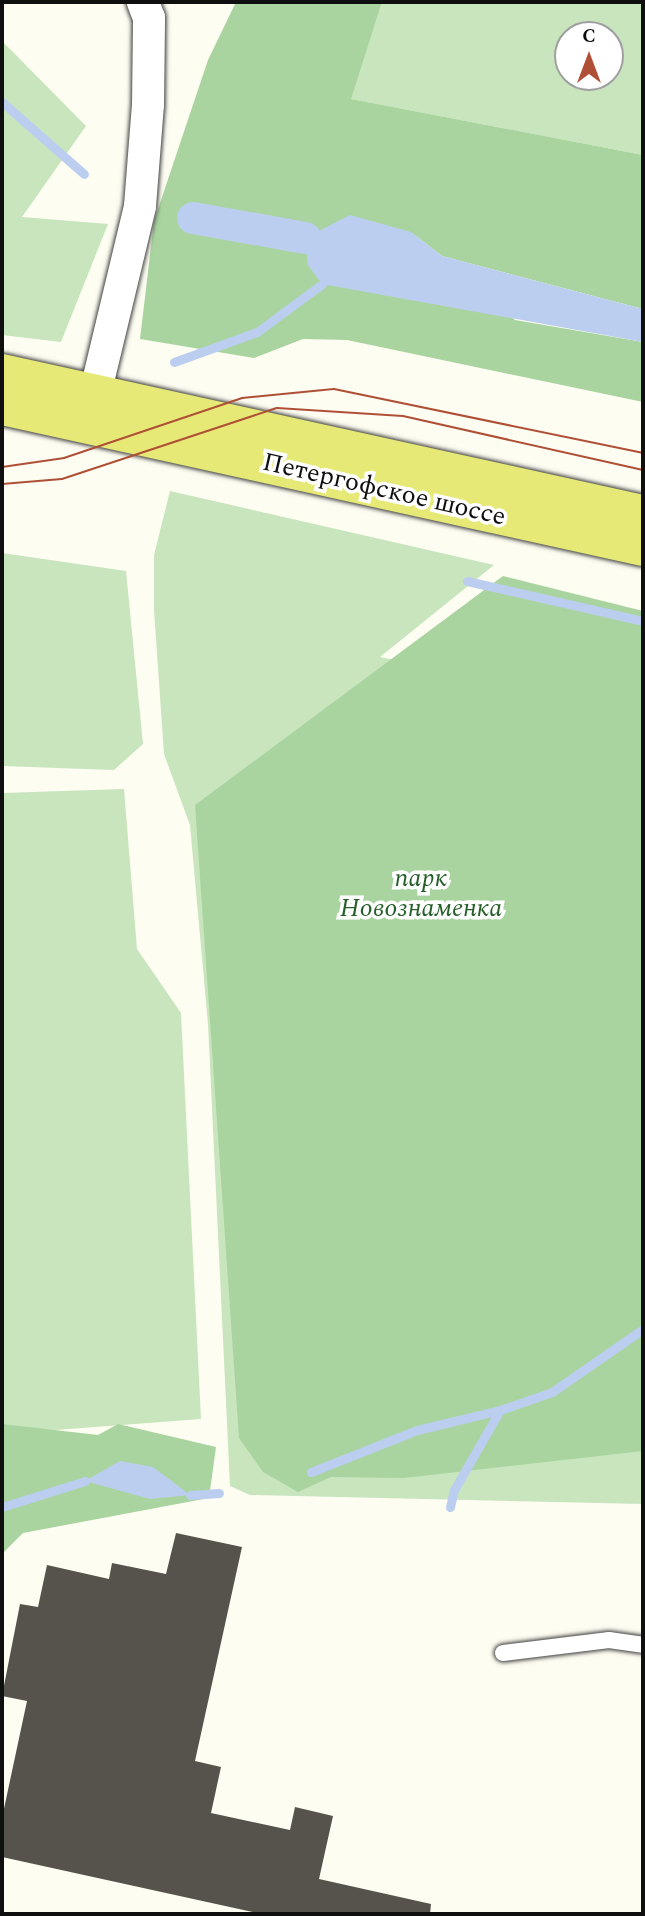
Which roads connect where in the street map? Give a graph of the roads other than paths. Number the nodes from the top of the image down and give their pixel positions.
1 (143, 2) edge
2 (2, 373) edge
3 (95, 394) junction
4 (2, 406) edge
5 (643, 513) edge
6 (643, 547) edge
7 (643, 1645) edge
8 (503, 1653) dead end

1 - 3 street
2 - 3 main road, Петергофское шоссе
3 - 5 main road, Петергофское шоссе
4 - 6 main road, Петергофское шоссе
7 - 8 lane

